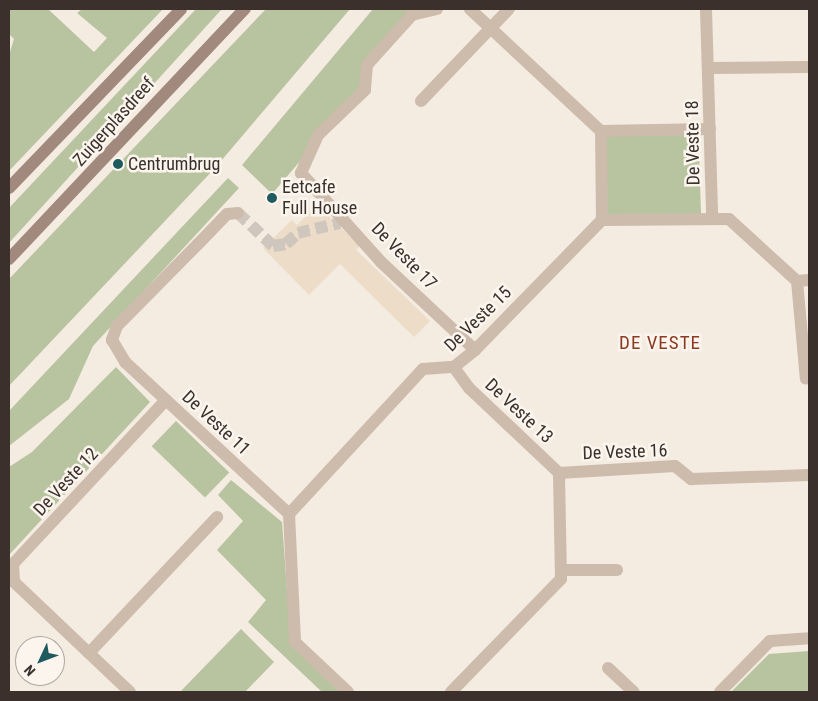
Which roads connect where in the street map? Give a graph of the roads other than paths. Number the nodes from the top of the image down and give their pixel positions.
1 (181, 9) edge
2 (245, 9) edge
3 (437, 9) edge
4 (470, 9) edge
5 (509, 9) edge
6 (706, 9) edge
7 (491, 28) junction
8 (809, 67) edge
9 (710, 68) junction
10 (421, 100) dead end
11 (710, 129) junction
12 (602, 131) junction
13 (9, 188) edge
14 (238, 213) dead end
15 (712, 218) junction
16 (602, 220) junction
17 (9, 259) edge
18 (803, 280) edge
19 (475, 350) junction
20 (454, 367) junction
21 (806, 379) dead end
22 (166, 400) junction
23 (559, 473) junction
24 (809, 475) edge
25 (289, 514) junction
26 (217, 517) dead end
27 (561, 570) junction
28 (617, 570) dead end
29 (809, 638) edge
30 (88, 653) junction
31 (608, 668) dead end
32 (130, 692) edge
33 (348, 692) edge
34 (451, 692) edge
35 (634, 692) edge
36 (720, 692) edge

1 - 13 main road, Zuigerplasdreef
2 - 17 main road, Zuigerplasdreef
3 - 19 street, De Veste 17
4 - 7 street
5 - 7 street
6 - 9 street, De Veste 18
7 - 10 street
7 - 12 street
8 - 9 street
9 - 11 street, De Veste 18
11 - 12 street
11 - 15 street, De Veste 18
12 - 16 street
14 - 22 street, De Veste 11
15 - 16 street
15 - 18 street
16 - 19 street, De Veste 15
18 - 21 street
19 - 20 street, De Veste 15
20 - 23 street, De Veste 13
20 - 25 street, De Veste 15
22 - 25 street, De Veste 11
22 - 30 street, De Veste 12
23 - 24 street, De Veste 16
23 - 27 street
25 - 33 street
26 - 30 street
27 - 28 street
27 - 34 street
29 - 36 street
30 - 32 street, De Veste 12
31 - 35 street

